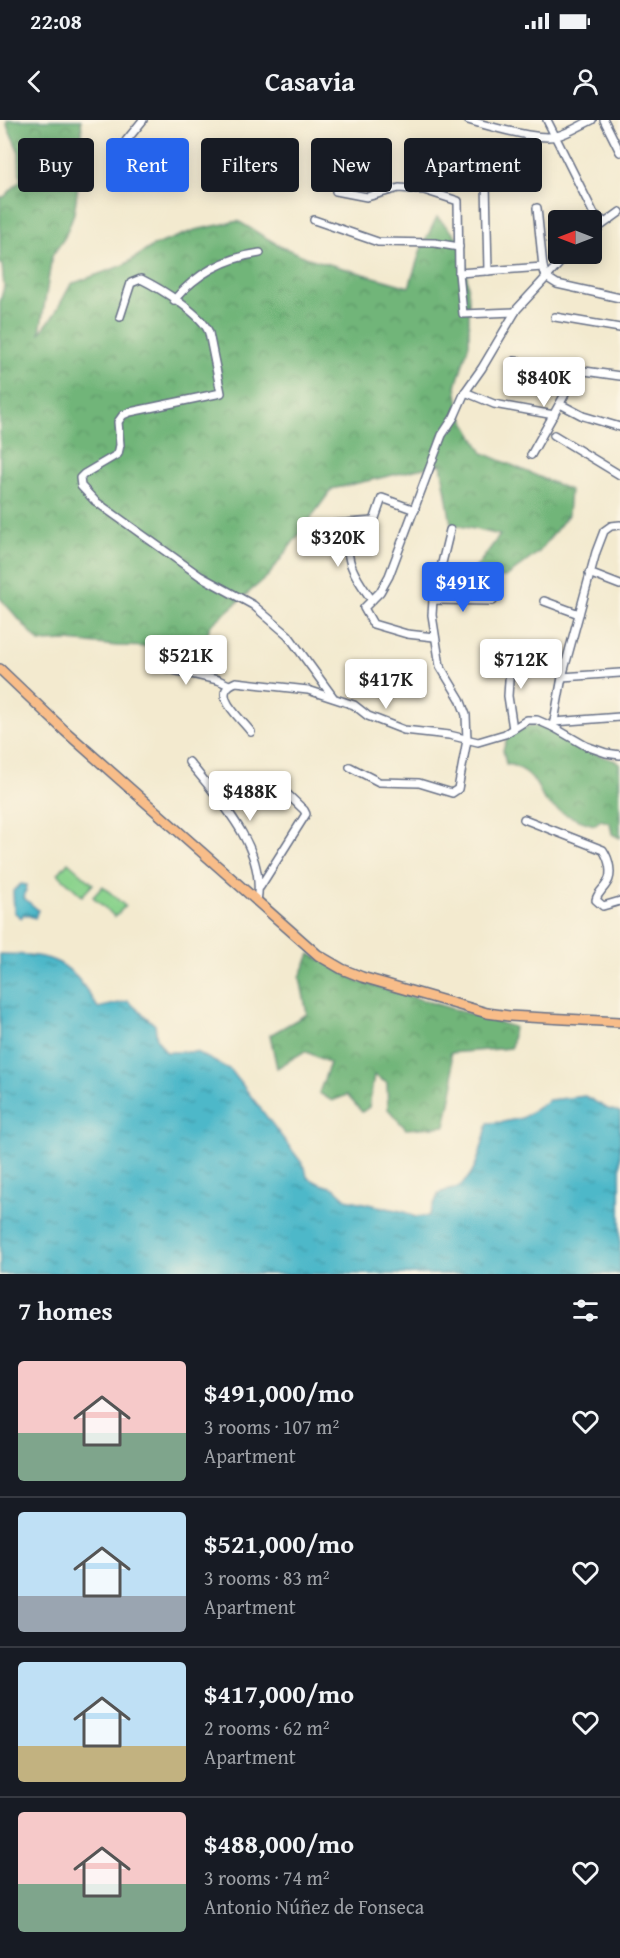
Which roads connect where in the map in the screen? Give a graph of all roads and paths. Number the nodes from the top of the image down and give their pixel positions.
1 (143, 120) edge
2 (468, 120) edge
3 (489, 120) edge
4 (547, 120) edge
5 (592, 120) edge
6 (603, 120) edge
7 (493, 128) junction
8 (620, 134) edge
9 (556, 137) junction
10 (612, 137) junction
11 (128, 138) edge
12 (620, 152) edge
13 (392, 190) edge
14 (341, 192) edge
15 (385, 192) edge
16 (486, 192) edge
17 (537, 208) dead end
18 (620, 212) edge
19 (314, 220) dead end
20 (604, 222) joint
21 (459, 247) junction
22 (260, 253) dead end
23 (558, 264) edge
24 (543, 267) junction
25 (488, 271) junction
26 (459, 273) junction
27 (546, 277) junction
28 (620, 298) edge
29 (174, 300) junction
30 (515, 312) junction
31 (120, 317) dead end
32 (555, 317) dead end
33 (620, 328) edge
34 (514, 360) dead end
35 (574, 368) junction
36 (620, 376) edge
37 (465, 392) junction
38 (560, 404) junction
39 (554, 415) junction
40 (620, 427) edge
41 (554, 435) dead end
42 (531, 455) dead end
43 (620, 475) edge
44 (415, 510) junction
45 (346, 523) junction
46 (317, 525) dead end
47 (620, 525) edge
48 (450, 530) dead end
49 (589, 573) junction
50 (620, 585) edge
51 (372, 600) junction
52 (433, 600) junction
53 (493, 601) dead end
54 (544, 602) dead end
55 (579, 614) junction
56 (434, 637) junction
57 (511, 651) dead end
58 (151, 665) dead end
59 (0, 669) edge
60 (620, 672) edge
61 (562, 677) junction
62 (229, 685) junction
63 (333, 698) junction
64 (620, 717) edge
65 (554, 724) junction
66 (513, 729) junction
67 (251, 732) dead end
68 (467, 740) junction
69 (620, 755) edge
70 (189, 762) dead end
71 (350, 767) dead end
72 (281, 788) dead end
73 (524, 819) dead end
74 (260, 887) junction
75 (257, 901) junction
76 (620, 901) edge
77 (620, 1022) edge

1 - 11 street
2 - 7 street
3 - 7 street
4 - 9 street
5 - 9 street
6 - 10 street
7 - 9 street
8 - 10 street
9 - 20 street
10 - 12 street
13 - 21 street
14 - 15 street
16 - 25 street
17 - 24 street
18 - 20 street
19 - 21 street
21 - 26 street
22 - 29 street
23 - 27 street
24 - 25 street
24 - 27 street
25 - 26 street
26 - 30 street
27 - 28 street
27 - 30 street
29 - 31 street
29 - 63 street
30 - 37 street
32 - 33 street
34 - 35 street
35 - 36 street
35 - 38 street
37 - 39 street
37 - 44 street
38 - 39 street
38 - 40 street
39 - 42 street
41 - 43 street
44 - 45 street
44 - 51 street
45 - 46 street
45 - 51 street
47 - 49 street
48 - 52 street
49 - 50 street
49 - 55 street
51 - 56 street
52 - 53 street
52 - 56 street
54 - 55 street
55 - 61 street
56 - 68 street
57 - 66 street
58 - 62 street
59 - 75 main road
60 - 61 street
61 - 65 street
62 - 63 street
62 - 67 street
63 - 68 street
64 - 65 street
65 - 66 street
65 - 69 street
66 - 68 street
68 - 71 street
70 - 74 street
72 - 74 street
73 - 76 street
74 - 75 street
75 - 77 main road

